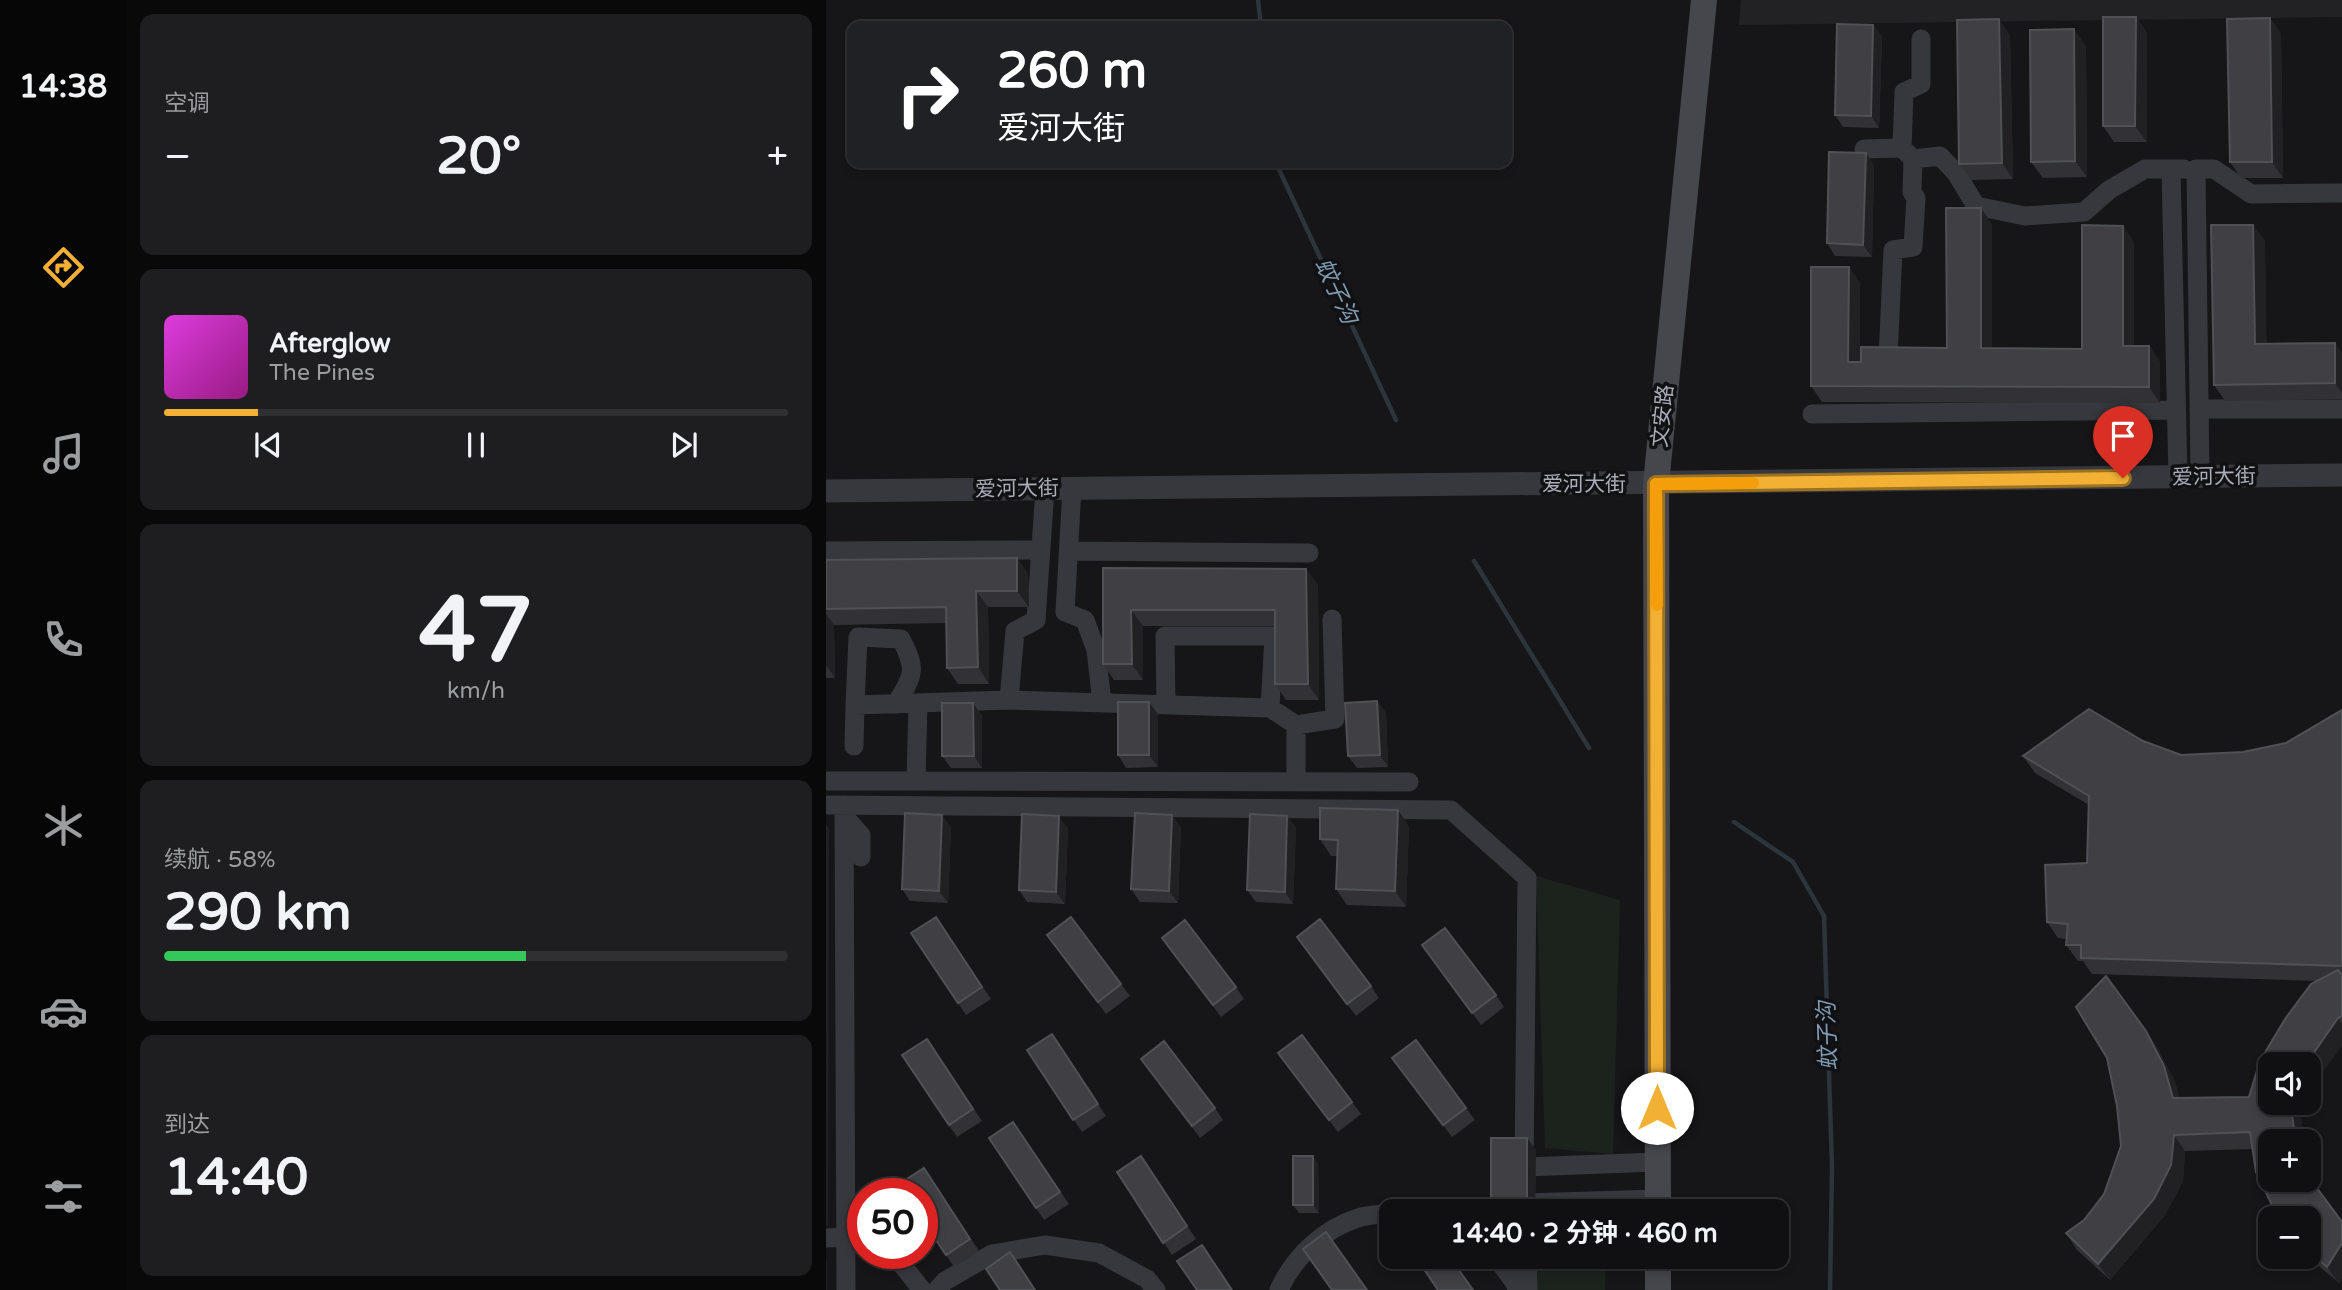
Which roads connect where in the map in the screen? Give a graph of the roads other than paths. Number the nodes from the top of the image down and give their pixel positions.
1 (1704, 0) edge
2 (1921, 39) dead end
3 (1864, 149) dead end
4 (1908, 154) junction
5 (2171, 169) junction
6 (2196, 169) junction
7 (2342, 193) edge
8 (1888, 358) edge
9 (2199, 409) junction
10 (2342, 409) edge
11 (2176, 410) junction
12 (1812, 414) dead end
13 (2342, 475) edge
14 (2189, 477) junction
15 (1656, 484) junction
16 (1072, 488) junction
17 (1045, 489) junction
18 (826, 491) edge
19 (1041, 550) junction
20 (826, 551) edge
21 (1069, 551) junction
22 (1310, 553) dead end
23 (1332, 619) dead end
24 (1009, 700) junction
25 (918, 703) junction
26 (1102, 703) junction
27 (896, 704) junction
28 (855, 705) junction
29 (1166, 705) junction
30 (1270, 708) junction
31 (1296, 725) junction
32 (854, 746) dead end
33 (916, 780) junction
34 (826, 781) edge
35 (1296, 782) junction
36 (1409, 782) dead end
37 (838, 809) edge
38 (861, 857) dead end
39 (1657, 1162) junction
40 (1524, 1167) junction
41 (852, 1178) edge
42 (1525, 1199) edge
43 (1658, 1199) edge
44 (1379, 1214) edge
45 (836, 1238) edge
46 (906, 1269) edge
47 (1505, 1269) edge
48 (1527, 1269) edge
49 (1658, 1269) edge
50 (846, 1281) edge
51 (860, 1290) edge
52 (922, 1290) edge
53 (937, 1290) edge
54 (1156, 1290) edge
55 (1279, 1290) edge
56 (1517, 1290) edge
57 (1528, 1290) edge
58 (1658, 1290) edge

1 - 15 main road, 文安路
2 - 4 street
3 - 4 street
4 - 5 street
4 - 8 street
5 - 6 street
5 - 11 street
6 - 7 street
6 - 9 street
9 - 10 street
9 - 14 street
11 - 12 street
11 - 14 street
13 - 14 street, 爱河大街
14 - 15 street, 爱河大街
15 - 16 street, 爱河大街
15 - 39 main road, 文安路
16 - 17 street, 爱河大街
16 - 21 street
17 - 18 street, 爱河大街
17 - 19 street
19 - 20 street
19 - 24 street
21 - 22 street
21 - 26 street
23 - 31 street
24 - 25 street
24 - 26 street
25 - 27 street
25 - 33 street
26 - 29 street
27 - 28 street
27 - 28 street
28 - 32 street
29 - 30 street
29 - 30 street
30 - 31 street
31 - 35 street
33 - 34 street
33 - 35 street
35 - 36 street
37 - 38 street
37 - 40 street
37 - 41 street
39 - 40 street
39 - 43 main road, 文安路
40 - 42 street
44 - 55 street
45 - 50 street
46 - 52 street
47 - 56 street
48 - 57 street
49 - 58 main road
50 - 51 street
53 - 54 street

